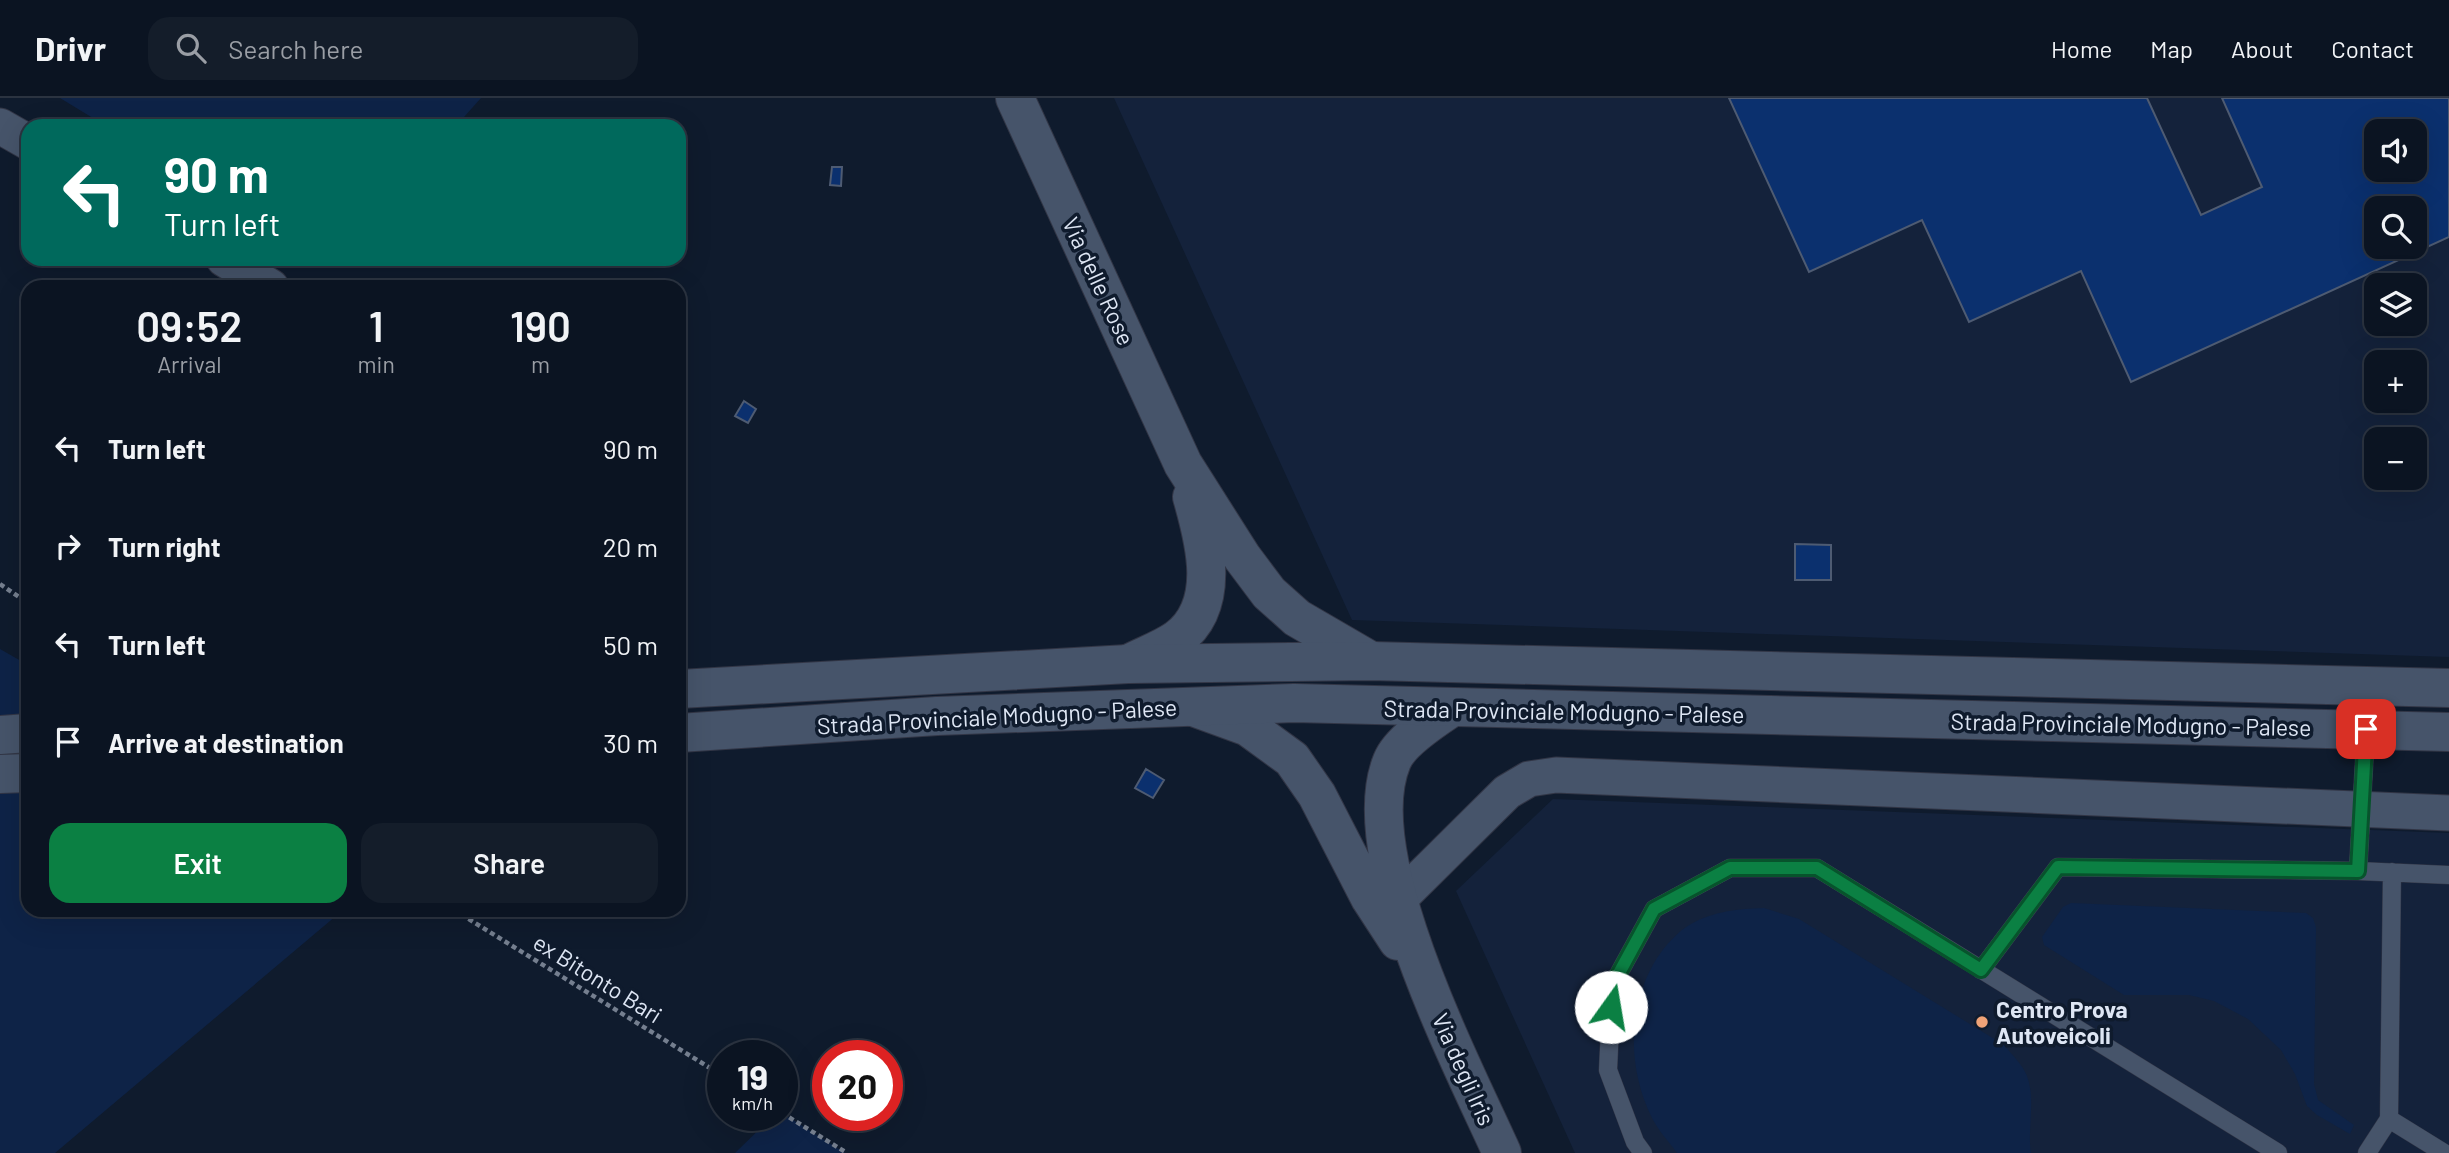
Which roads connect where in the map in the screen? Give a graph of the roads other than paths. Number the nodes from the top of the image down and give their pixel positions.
1 (1015, 98) edge
2 (0, 126) edge
3 (21, 138) edge
4 (236, 266) edge
5 (259, 280) edge
6 (1183, 464) junction
7 (1371, 661) junction
8 (1128, 664) junction
9 (686, 684) edge
10 (2449, 688) edge
11 (1194, 707) junction
12 (1451, 708) junction
13 (2366, 729) junction
14 (2449, 732) edge
15 (686, 733) edge
16 (21, 734) edge
17 (0, 735) edge
18 (21, 773) edge
19 (0, 774) edge
20 (2361, 809) junction
21 (2449, 813) edge
22 (2358, 871) junction
23 (2392, 873) junction
24 (2449, 875) edge
25 (1399, 899) junction
26 (1981, 970) junction
27 (1426, 985) junction
28 (2389, 1119) junction
29 (1502, 1153) edge
30 (1643, 1153) edge
31 (2278, 1153) edge
32 (2367, 1153) edge
33 (2444, 1153) edge

1 - 6 main road, Via delle Rose
2 - 3 street
4 - 5 street
6 - 7 main road
6 - 8 main road
7 - 8 main road, Strada Provinciale Modugno - Palese
7 - 10 main road, Strada Provinciale Modugno - Palese
8 - 9 main road, Strada Provinciale Modugno - Palese
11 - 12 main road, Strada Provinciale Modugno - Palese
11 - 15 main road, Strada Provinciale Modugno - Palese
11 - 27 main road
12 - 13 main road, Strada Provinciale Modugno - Palese
12 - 25 main road
13 - 14 main road, Strada Provinciale Modugno - Palese
13 - 20 lane
16 - 17 main road
18 - 19 main road
20 - 21 street
20 - 22 lane
20 - 25 street
22 - 23 lane
22 - 26 lane
23 - 24 lane
23 - 28 lane
25 - 27 main road
26 - 30 lane
26 - 31 lane
27 - 29 main road, Via degli Iris
28 - 32 lane
28 - 33 lane

